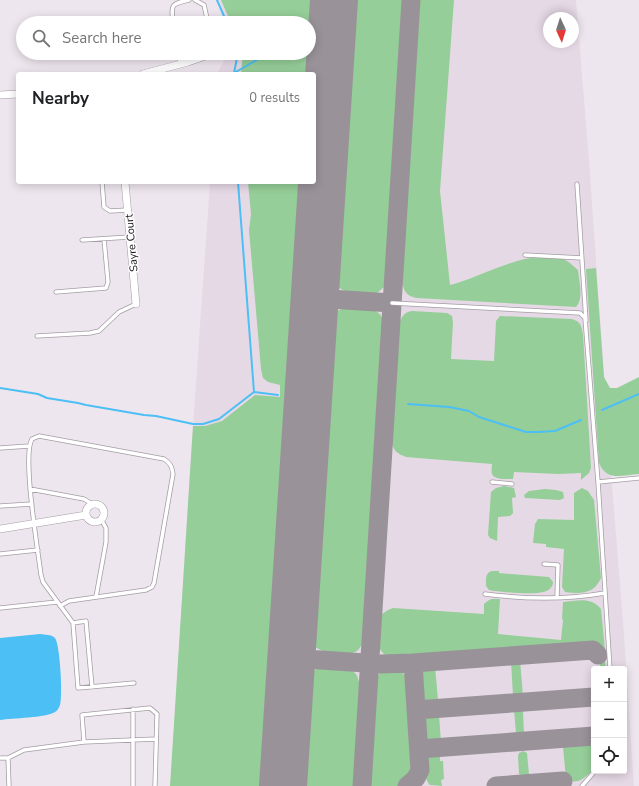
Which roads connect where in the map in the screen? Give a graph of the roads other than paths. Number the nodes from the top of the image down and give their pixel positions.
1 (190, 0) edge
2 (195, 0) edge
3 (172, 16) edge
4 (206, 16) edge
5 (180, 60) edge
6 (192, 60) edge
7 (180, 64) junction
8 (150, 72) edge
9 (16, 94) edge
10 (0, 95) edge
11 (102, 184) edge
12 (125, 184) edge
13 (577, 184) dead end
14 (128, 210) junction
15 (130, 237) junction
16 (104, 239) junction
17 (82, 240) dead end
18 (525, 255) dead end
19 (582, 258) junction
20 (56, 292) dead end
21 (392, 303) dead end
22 (136, 304) joint
23 (586, 328) junction
24 (37, 336) dead end
25 (29, 446) junction
26 (0, 448) edge
27 (639, 478) edge
28 (492, 482) dead end
29 (598, 482) junction
30 (512, 484) dead end
31 (30, 489) junction
32 (32, 504) junction
33 (92, 504) junction
34 (0, 506) edge
35 (86, 515) junction
36 (101, 519) junction
37 (34, 523) junction
38 (0, 529) edge
39 (38, 550) junction
40 (0, 554) edge
41 (544, 564) dead end
42 (605, 593) junction
43 (485, 594) dead end
44 (96, 597) junction
45 (557, 598) junction
46 (59, 604) junction
47 (0, 608) edge
48 (73, 623) junction
49 (610, 666) edge
50 (134, 683) dead end
51 (92, 687) junction
52 (134, 709) junction
53 (156, 739) junction
54 (133, 740) junction
55 (84, 742) junction
56 (0, 758) edge
57 (8, 758) junction
58 (592, 774) edge
59 (9, 786) edge
60 (132, 786) edge
61 (155, 786) edge
62 (582, 786) edge

1 - 3 lane
2 - 4 lane
5 - 7 lane
6 - 7 street
7 - 8 street
9 - 10 street
11 - 14 lane
12 - 14 street, Sayre Court
13 - 19 lane
14 - 15 street, Sayre Court
15 - 16 lane
15 - 22 street, Sayre Court
16 - 17 lane
16 - 20 lane
18 - 19 lane
19 - 23 lane
21 - 23 lane
22 - 24 lane
23 - 29 lane
25 - 26 lane
25 - 31 lane
25 - 44 lane
27 - 29 lane
28 - 30 lane
29 - 42 lane
31 - 32 lane
31 - 33 lane
32 - 34 lane
32 - 37 lane
33 - 35 street
33 - 36 street
35 - 36 street
35 - 37 street
36 - 44 lane
37 - 38 street
37 - 39 lane
39 - 40 lane
39 - 46 lane
41 - 45 lane
42 - 45 lane
42 - 49 lane
43 - 45 lane
44 - 46 lane
46 - 47 lane
46 - 48 lane
48 - 51 lane
48 - 51 lane
50 - 51 lane
52 - 53 lane
52 - 54 lane
52 - 55 lane
53 - 54 lane
53 - 61 lane
54 - 55 lane
54 - 60 lane
55 - 57 lane
56 - 57 lane
57 - 59 lane
58 - 62 lane

